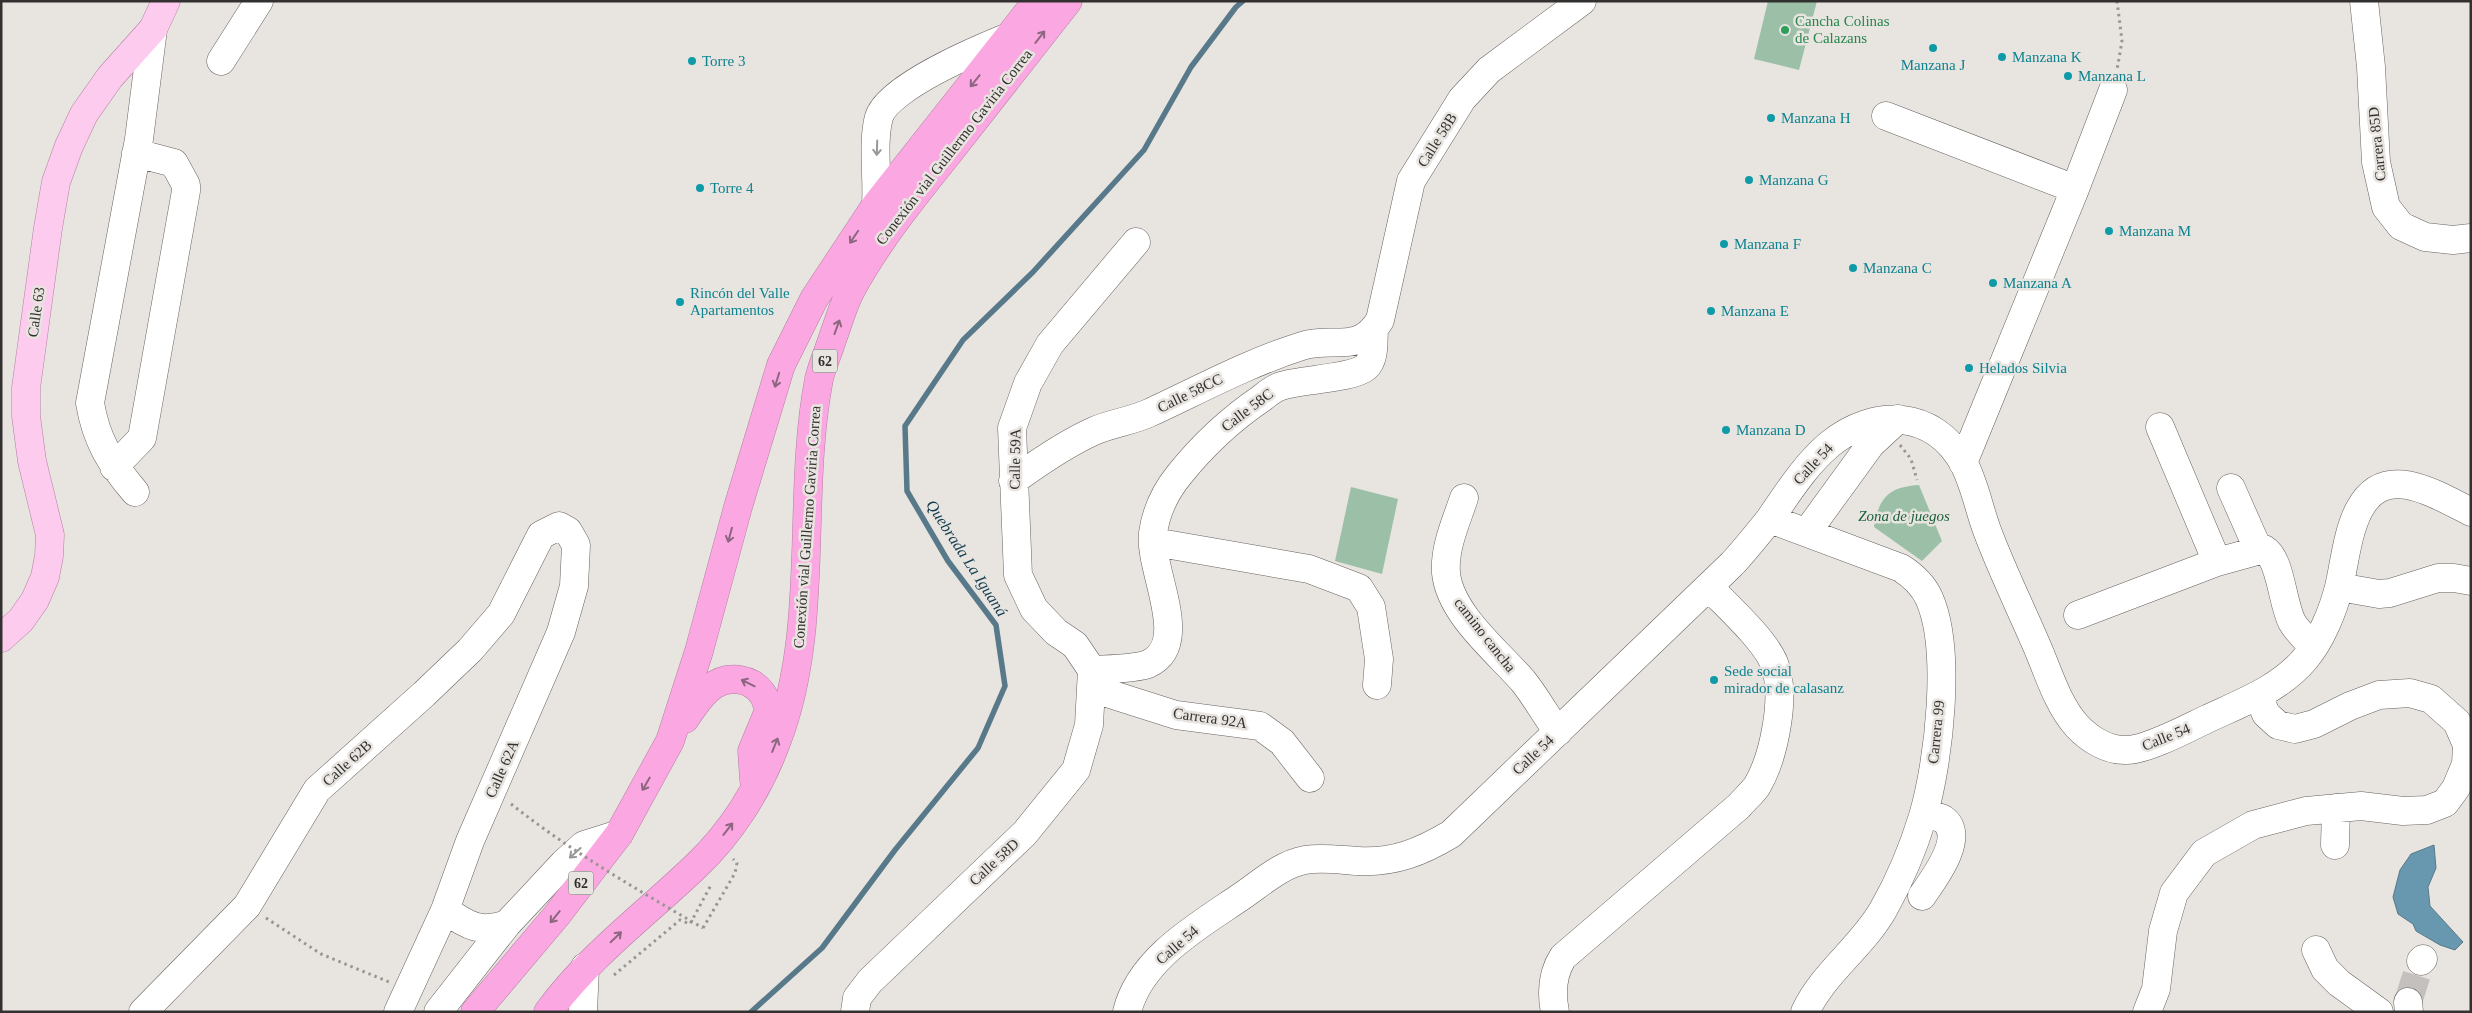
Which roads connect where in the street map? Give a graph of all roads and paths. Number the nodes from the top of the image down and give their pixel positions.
1 (166, 1) edge
2 (259, 1) edge
3 (1037, 1) edge
4 (1068, 1) edge
5 (1582, 1) edge
6 (2117, 1) edge
7 (2364, 1) edge
8 (153, 29) junction
9 (1011, 36) junction
10 (221, 61) dead end
11 (2113, 90) joint
12 (1886, 116) dead end
13 (136, 153) junction
14 (2075, 189) junction
15 (876, 205) junction
16 (2462, 239) edge
17 (1136, 242) dead end
18 (1374, 331) junction
19 (1890, 426) junction
20 (2160, 427) dead end
21 (1963, 463) junction
22 (114, 467) junction
23 (1917, 480) dead end
24 (1014, 481) junction
25 (2231, 488) dead end
26 (135, 492) dead end
27 (1464, 498) dead end
28 (2471, 512) edge
29 (1770, 518) junction
30 (559, 526) joint
31 (1807, 532) junction
32 (1154, 542) junction
33 (2258, 549) junction
34 (2217, 562) junction
35 (2471, 581) edge
36 (1709, 587) junction
37 (2339, 587) junction
38 (2078, 616) dead end
39 (1, 638) edge
40 (2313, 646) junction
41 (1091, 679) junction
42 (1377, 685) dead end
43 (2258, 695) junction
44 (1558, 732) junction
45 (670, 741) junction
46 (1310, 778) dead end
47 (755, 789) junction
48 (1955, 803) dead end
49 (512, 804) dead end
50 (2336, 808) junction
51 (1924, 814) junction
52 (1951, 832) junction
53 (619, 834) junction
54 (2335, 845) dead end
55 (728, 859) dead end
56 (712, 882) dead end
57 (1922, 896) dead end
58 (248, 906) junction
59 (445, 910) junction
60 (507, 924) junction
61 (2316, 950) dead end
62 (585, 967) junction
63 (471, 968) junction
64 (610, 978) dead end
65 (403, 1001) edge
66 (2157, 1004) edge
67 (144, 1012) edge
68 (438, 1012) edge
69 (475, 1012) edge
70 (548, 1012) edge
71 (583, 1012) edge
72 (855, 1012) edge
73 (1127, 1012) edge
74 (1555, 1012) edge
75 (1805, 1012) edge
76 (2379, 1012) edge

1 - 8 main road, Calle 63
2 - 10 street
3 - 9 highway, Conexión vial Guillermo Gaviria Correa / 62
47 -> 4 highway, Conexión vial Guillermo Gaviria Correa / 62
5 - 18 street, Calle 58B
6 - 11 path
7 - 16 street, Carrera 85D
8 - 13 street
8 - 39 main road, Calle 63
9 -> 15 highway, Conexión vial Guillermo Gaviria Correa / 62
9 -> 15 street
11 - 14 street
12 - 14 street
13 - 22 street
13 - 22 street
14 - 21 street
15 -> 45 highway, Conexión vial Guillermo Gaviria Correa / 62
17 - 24 street, Calle 59A
18 - 24 street, Calle 58CC
18 - 32 street, Calle 58C
19 - 21 street, Calle 54
19 - 23 path
19 - 29 street, Calle 54
19 - 31 street
20 - 34 street
21 - 43 street, Calle 54
22 - 26 street
24 - 41 street, Calle 59A
25 - 33 street
27 - 44 street, camino cancha
28 - 37 street, Calle 54
29 - 31 street, Carrera 99
29 - 36 street, Calle 54
30 - 58 street, Calle 62B
30 - 59 street, Calle 62A
31 - 51 street, Carrera 99
32 - 41 street, Calle 58C
32 - 42 street
33 - 34 street
33 - 40 street
34 - 38 street
35 - 37 street
36 - 44 street, Calle 54
36 - 74 street
37 - 40 street, Calle 54
40 - 43 street, Calle 54
41 - 46 street, Carrera 92A
41 - 72 street, Calle 58D
43 - 50 street
44 - 73 street, Calle 54
47 -> 45 highway
45 -> 53 highway, Conexión vial Guillermo Gaviria Correa / 62
62 -> 47 highway, Conexión vial Guillermo Gaviria Correa / 62
48 - 52 street
49 - 55 path, bridge
50 - 54 street
50 - 66 street
51 - 52 street
51 - 75 street, Carrera 99
52 - 57 street
53 -> 60 street
53 -> 69 highway, Conexión vial Guillermo Gaviria Correa / 62
56 - 64 path
58 - 65 path
58 - 67 street, Calle 62B
59 - 60 street
59 - 63 street
59 - 65 street, Calle 62A
60 - 63 street
61 - 76 street
62 - 70 highway, Conexión vial Guillermo Gaviria Correa / 62
62 - 71 street
63 - 68 street

